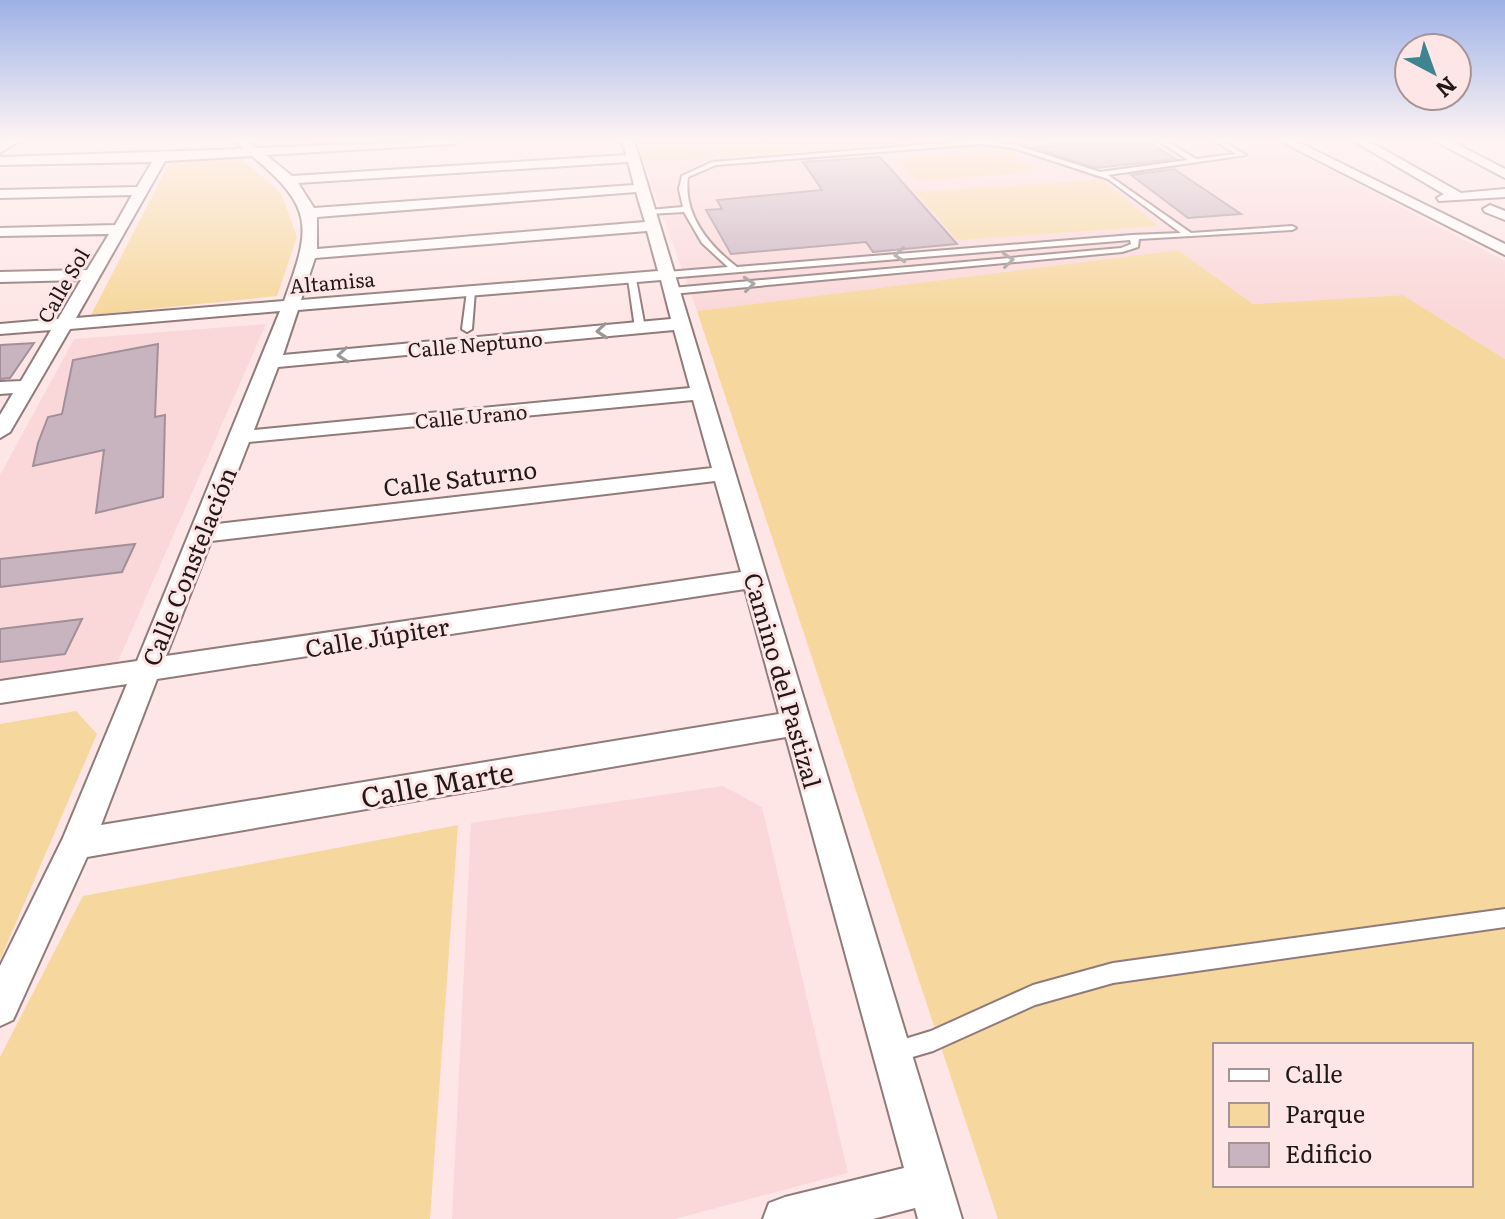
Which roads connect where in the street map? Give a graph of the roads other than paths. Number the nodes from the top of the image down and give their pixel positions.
1 (137, 197) edge
2 (300, 197) edge
3 (645, 197) edge
4 (685, 197) edge
5 (1138, 197) edge
6 (1397, 197) edge
7 (1459, 197) edge
8 (1405, 201) junction
9 (1497, 208) edge
10 (648, 209) junction
11 (689, 209) junction
12 (310, 213) junction
13 (1431, 214) junction
14 (1505, 216) edge
15 (1292, 228) dead end
16 (119, 229) junction
17 (0, 232) edge
18 (1189, 235) junction
19 (1132, 237) junction
20 (953, 250) junction
21 (1505, 250) edge
22 (309, 254) junction
23 (967, 264) junction
24 (735, 269) junction
25 (93, 275) junction
26 (0, 277) edge
27 (632, 279) junction
28 (670, 283) junction
29 (471, 291) junction
30 (292, 307) junction
31 (65, 324) junction
32 (679, 324) junction
33 (640, 328) junction
34 (0, 329) edge
35 (467, 329) dead end
36 (271, 362) junction
37 (29, 386) junction
38 (0, 388) edge
39 (701, 393) junction
40 (0, 432) edge
41 (241, 437) junction
42 (724, 473) junction
43 (202, 534) junction
44 (755, 579) junction
45 (144, 671) junction
46 (0, 692) edge
47 (797, 723) junction
48 (77, 844) junction
49 (1505, 918) edge
50 (0, 1007) edge
51 (892, 1053) junction
52 (935, 1201) edge
53 (785, 1219) edge

1 - 16 street, Calle Sol
2 - 12 street
3 - 10 street, Camino del Pastizal
4 - 11 lane
5 - 18 lane
6 - 8 street
7 - 8 street
8 - 13 street
9 - 13 street
9 - 14 street
10 - 11 lane
10 - 12 street
10 - 22 street
10 - 28 street, Camino del Pastizal
11 - 24 lane
12 - 22 street, Calle Constelación
13 - 21 street
15 - 18 lane
16 - 17 street
16 - 25 street, Calle Sol
18 - 19 lane
19 - 20 lane
23 -> 19 lane
20 - 23 lane
20 -> 24 lane
22 - 30 street, Calle Constelación
28 -> 23 lane
24 - 28 lane
25 - 26 street
25 - 31 street, Calle Sol
27 - 28 street, Altamisa
27 - 29 street, Altamisa
27 - 33 lane
28 - 32 street, Camino del Pastizal
29 - 30 street, Altamisa
29 - 35 lane
30 - 31 street, Altamisa
30 - 36 street, Calle Constelación
31 - 34 street, Altamisa
31 - 37 street, Calle Sol
32 - 33 street, Calle Neptuno
32 - 39 street, Camino del Pastizal
33 -> 36 street, Calle Neptuno
36 - 41 street, Calle Constelación
37 - 38 street
37 - 40 street, Calle Sol
39 - 41 street, Calle Urano
39 - 42 street, Camino del Pastizal
41 - 43 street, Calle Constelación
42 - 43 street, Calle Saturno
42 - 44 street, Camino del Pastizal
43 - 45 street, Calle Constelación
44 - 45 street, Calle Júpiter
44 - 47 street, Camino del Pastizal
45 - 46 street, Calle Júpiter
45 - 48 street, Calle Constelación
47 - 48 street, Calle Marte
47 - 51 street, Camino del Pastizal
48 - 50 street, Calle Constelación
49 - 51 lane
51 - 52 street, Camino del Pastizal
52 - 53 street

